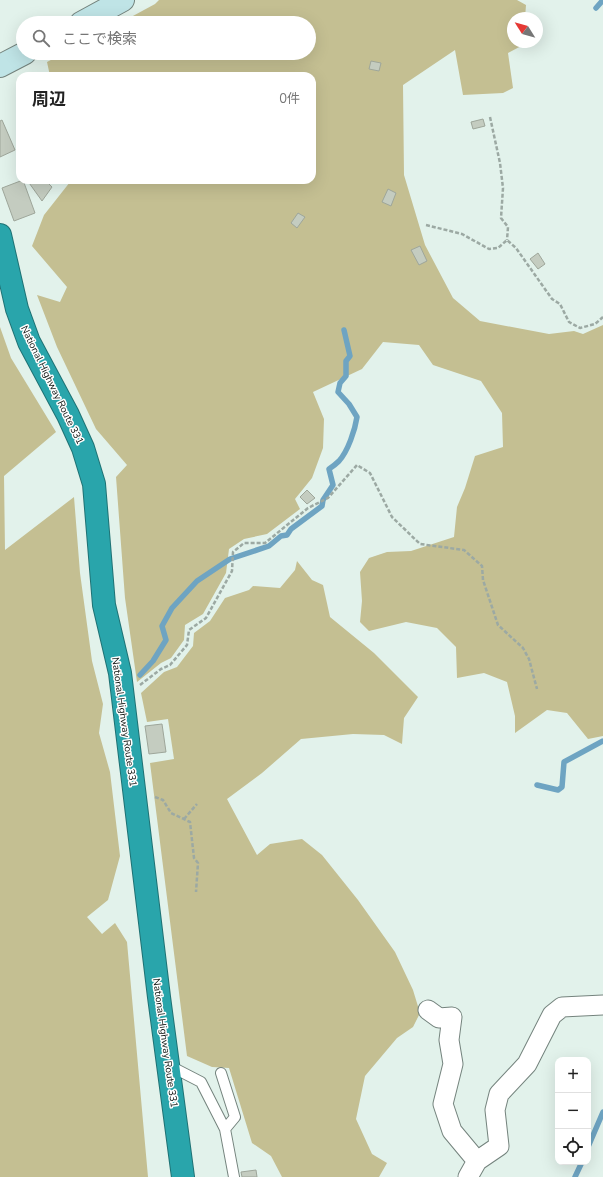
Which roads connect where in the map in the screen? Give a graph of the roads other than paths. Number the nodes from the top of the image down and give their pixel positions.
1 (124, 0) edge
2 (94, 16) edge
3 (16, 58) edge
4 (0, 66) edge
5 (0, 235) edge
6 (603, 1005) edge
7 (428, 1010) dead end
8 (168, 1065) junction
9 (220, 1073) dead end
10 (225, 1129) junction
11 (472, 1169) edge
12 (182, 1177) edge
13 (234, 1177) edge

1 - 2 street
3 - 4 street
5 - 8 highway, National Highway Route 331
6 - 11 street
7 - 11 street
8 - 10 lane
8 - 12 highway, National Highway Route 331
9 - 10 lane
10 - 13 lane

